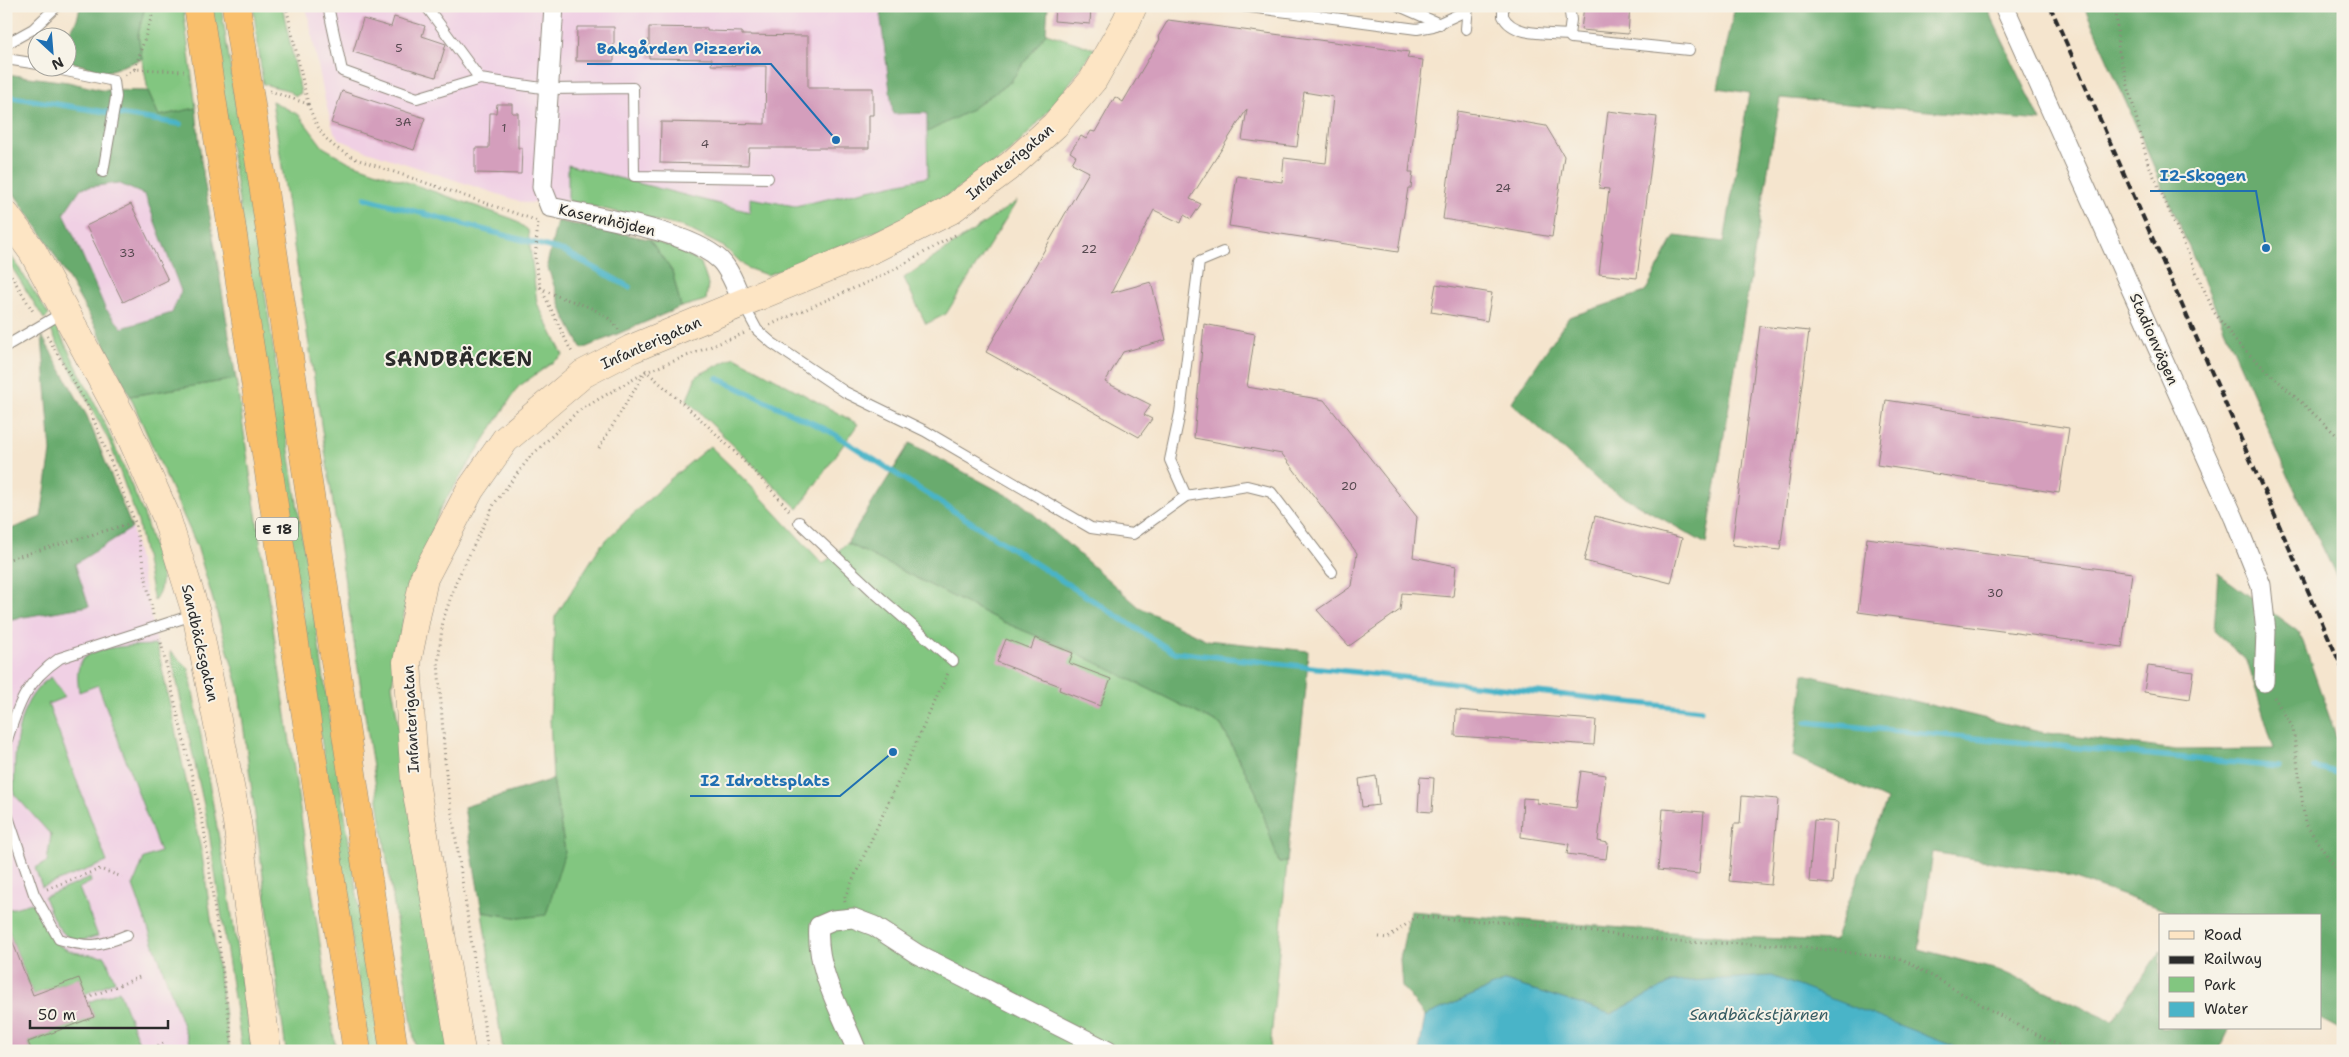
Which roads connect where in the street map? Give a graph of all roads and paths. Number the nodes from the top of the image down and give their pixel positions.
1 (57, 6) edge
2 (155, 6) edge
3 (198, 6) edge
4 (236, 6) edge
5 (286, 6) edge
6 (328, 6) edge
7 (426, 6) edge
8 (554, 6) edge
9 (1133, 6) edge
10 (1242, 6) edge
11 (1399, 6) edge
12 (1503, 6) edge
13 (1569, 6) edge
14 (2004, 6) edge
15 (2116, 6) edge
16 (1468, 8) edge
17 (1440, 24) junction
18 (1466, 30) dead end
19 (1569, 34) junction
20 (6, 44) edge
21 (1690, 50) dead end
22 (6, 59) edge
23 (28, 62) edge
24 (135, 69) junction
25 (184, 71) dead end
26 (78, 73) edge
27 (480, 79) junction
28 (114, 81) junction
29 (549, 89) junction
30 (267, 90) dead end
31 (308, 104) junction
32 (103, 172) dead end
33 (768, 178) dead end
34 (6, 215) edge
35 (961, 232) dead end
36 (1223, 252) dead end
37 (6, 267) edge
38 (540, 286) junction
39 (743, 304) junction
40 (65, 312) junction
41 (41, 326) junction
42 (757, 330) junction
43 (6, 346) edge
44 (631, 349) junction
45 (646, 372) junction
46 (583, 374) junction
47 (2343, 441) edge
48 (599, 448) dead end
49 (1186, 496) junction
50 (135, 522) junction
51 (799, 522) joint
52 (6, 560) edge
53 (1332, 572) dead end
54 (196, 613) junction
55 (155, 625) junction
56 (953, 661) joint
57 (2264, 682) joint
58 (6, 743) edge
59 (6, 811) edge
60 (122, 877) dead end
61 (2343, 883) edge
62 (34, 894) junction
63 (853, 918) junction
64 (127, 935) dead end
65 (1379, 937) dead end
66 (142, 976) dead end
67 (87, 998) dead end
68 (165, 1042) dead end
69 (148, 1051) edge
70 (233, 1051) edge
71 (267, 1051) edge
72 (356, 1051) edge
73 (394, 1051) edge
74 (461, 1051) edge
75 (488, 1051) edge
76 (857, 1051) edge
77 (1108, 1051) edge
78 (2070, 1051) edge

1 - 20 lane
2 - 24 path
3 - 72 highway, E 18
4 - 73 highway, E 18
5 - 31 path
6 - 27 lane
7 - 27 lane
8 - 29 street, Kasernhöjden
9 - 39 street, Infanterigatan
10 - 17 lane
11 - 17 lane
12 - 19 lane
13 - 19 lane
14 - 57 street, Stadionvägen
15 - 47 path
16 - 17 lane
16 - 18 lane
19 - 21 lane
22 - 23 lane
24 - 25 path
24 - 28 path
26 - 28 lane
27 - 29 lane
28 - 32 lane
29 - 33 lane
29 - 39 street, Kasernhöjden
30 - 31 path
31 - 38 path
34 - 40 street, Sandbäcksgatan
35 - 42 path
36 - 49 lane
37 - 41 path
38 - 44 path
38 - 46 path
39 - 42 lane
39 - 44 street, Infanterigatan
40 - 41 lane
40 - 54 street, Sandbäcksgatan
41 - 43 lane
41 - 50 path
42 - 45 path
42 - 49 lane
44 - 45 path
44 - 46 street, Infanterigatan
45 - 48 path
45 - 51 path
45 - 75 path
46 - 74 street, Infanterigatan
49 - 53 lane
50 - 52 path
50 - 55 path
51 - 56 lane
54 - 55 lane
54 - 71 street, Sandbäcksgatan
55 - 58 lane
55 - 70 path
56 - 63 path
57 - 61 path
59 - 62 lane
60 - 62 path
62 - 64 lane
63 - 76 street
63 - 77 street
65 - 78 path
66 - 67 path
68 - 69 path

